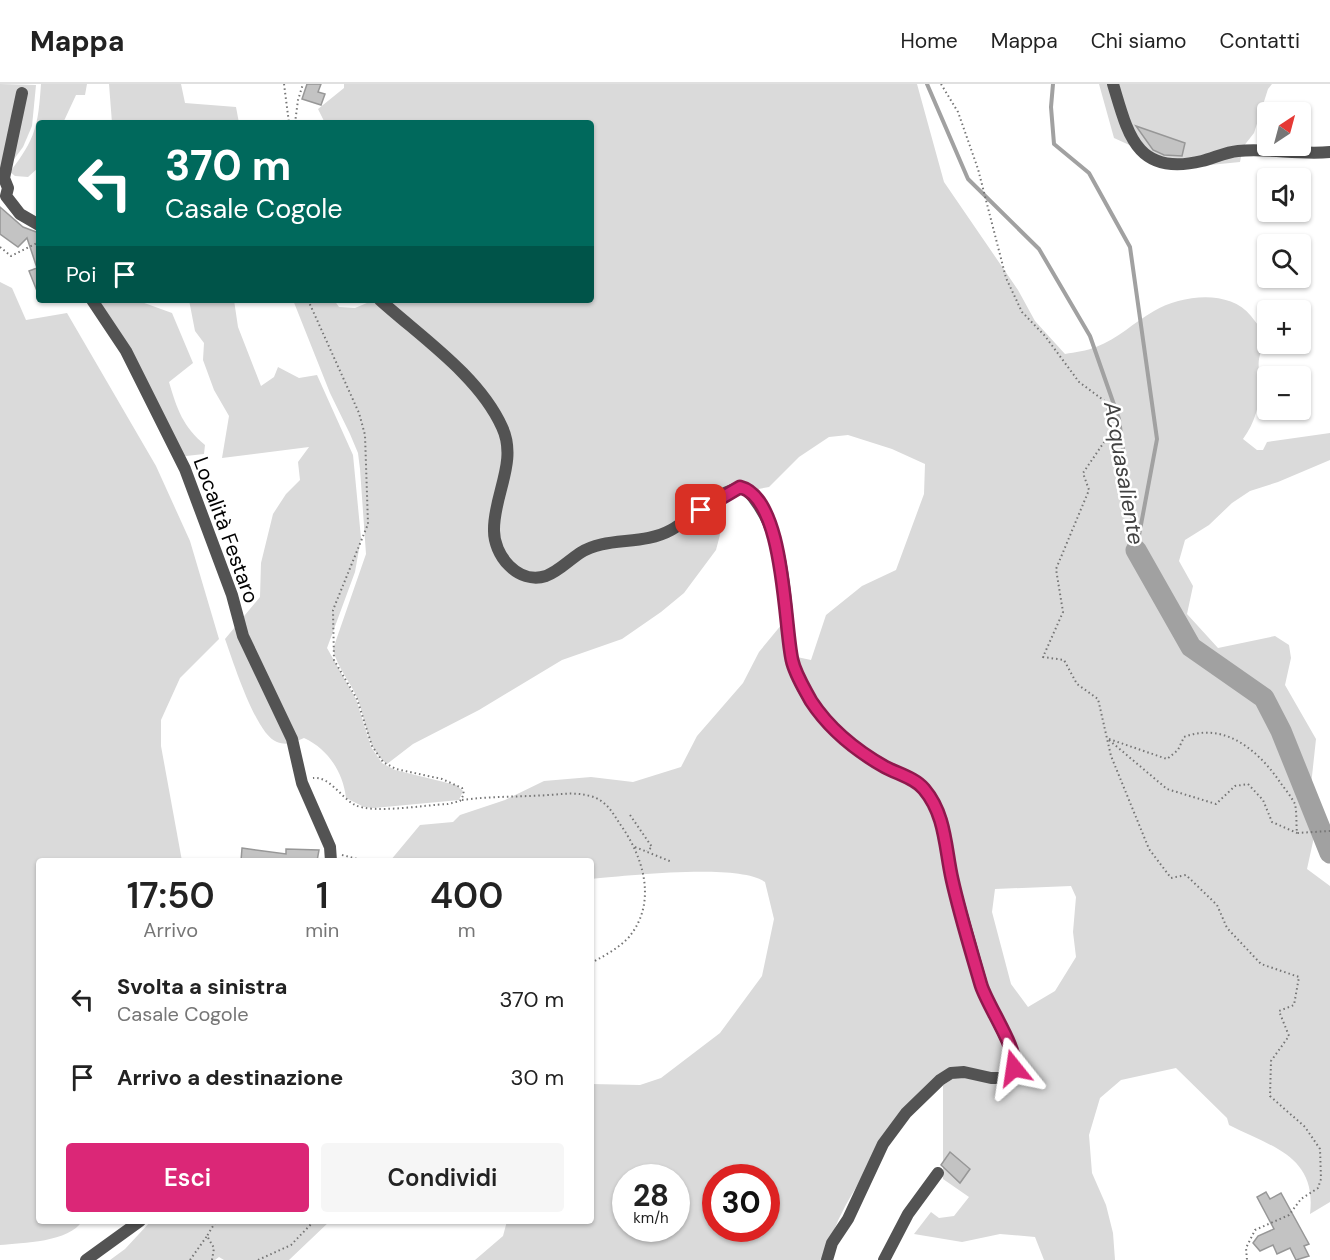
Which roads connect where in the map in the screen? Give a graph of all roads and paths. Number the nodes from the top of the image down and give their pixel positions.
1 (284, 84) edge
2 (303, 84) edge
3 (941, 84) edge
4 (1113, 84) edge
5 (22, 93) dead end
6 (289, 120) edge
7 (296, 120) edge
8 (1330, 152) edge
9 (36, 223) edge
10 (36, 244) edge
11 (0, 247) edge
12 (94, 303) edge
13 (309, 303) edge
14 (383, 303) edge
15 (1107, 738) junction
16 (302, 783) junction
17 (460, 801) junction
18 (630, 815) dead end
19 (1330, 831) edge
20 (1297, 833) junction
21 (635, 847) junction
22 (647, 851) junction
23 (331, 858) edge
24 (334, 858) edge
25 (356, 858) edge
26 (672, 862) dead end
27 (594, 961) edge
28 (938, 1173) dead end
29 (136, 1224) edge
30 (214, 1224) edge
31 (311, 1224) edge
32 (207, 1236) junction
33 (86, 1260) edge
34 (190, 1260) edge
35 (212, 1260) edge
36 (258, 1260) edge
37 (827, 1260) edge
38 (884, 1260) edge
39 (1246, 1260) edge

1 - 6 path
2 - 7 path
3 - 15 path
4 - 8 street
5 - 9 street
10 - 11 path
12 - 16 street, Località Festaro
13 - 17 path
14 - 37 street
15 - 20 path
15 - 20 path
15 - 39 path
16 - 17 path
16 - 23 street, Località Festaro
17 - 21 path
18 - 22 path
19 - 20 path
21 - 22 path
21 - 27 path
22 - 26 path
24 - 25 path
28 - 38 street
29 - 33 street
30 - 32 path
31 - 36 path
32 - 34 path
32 - 35 path

